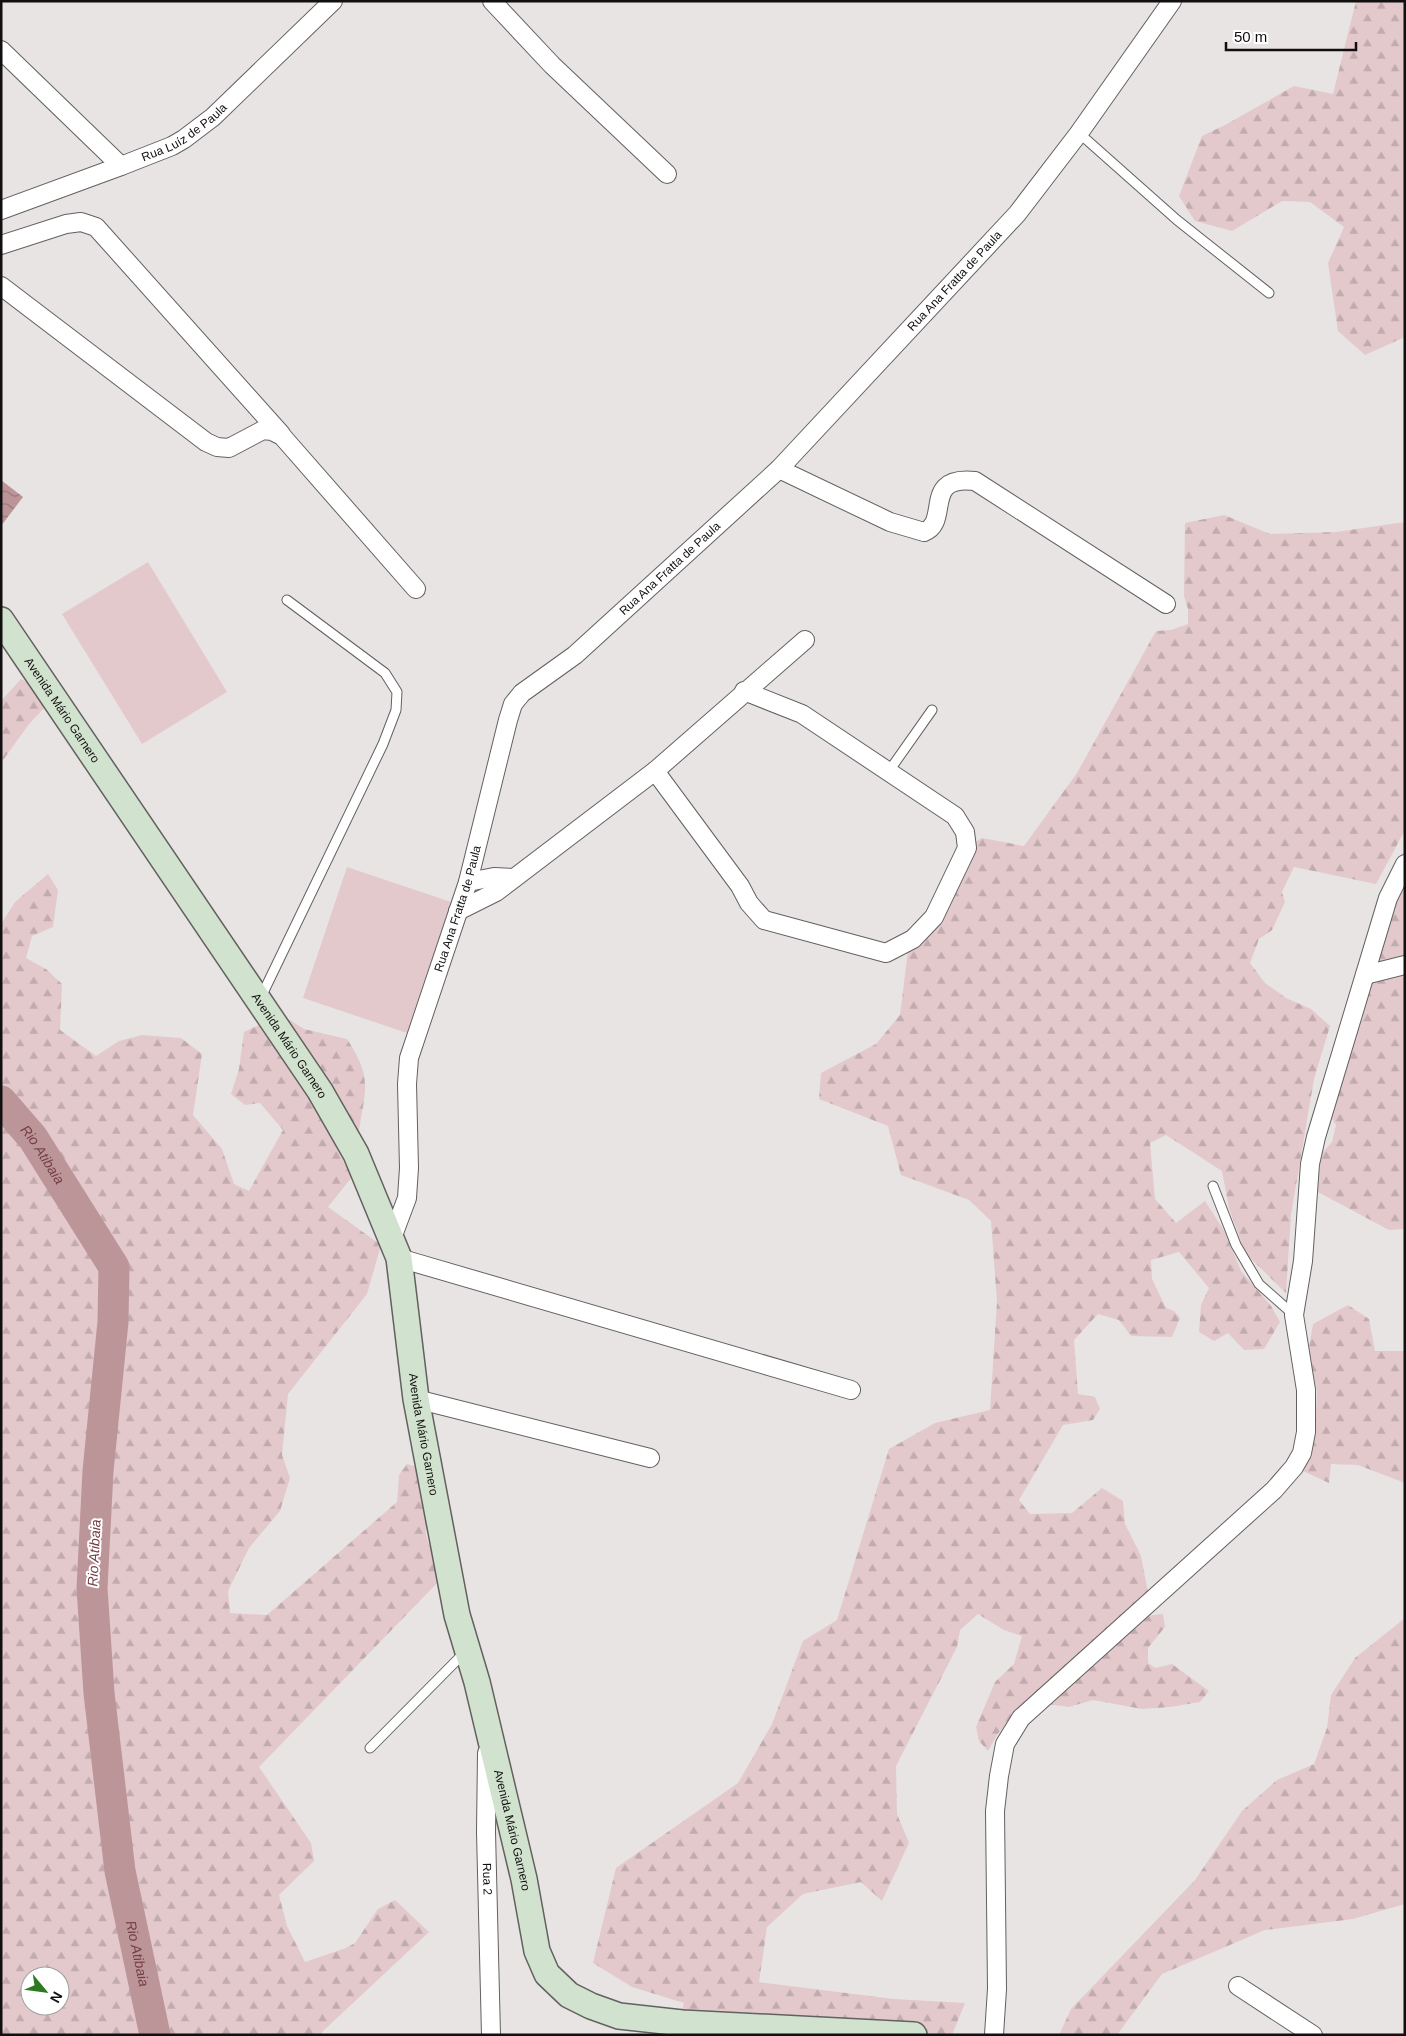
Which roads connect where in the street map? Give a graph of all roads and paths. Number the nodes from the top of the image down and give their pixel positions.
1 (333, 1) edge
2 (492, 1) edge
3 (1172, 1) edge
4 (1, 50) edge
5 (1079, 133) junction
6 (121, 166) junction
7 (667, 174) dead end
8 (1, 210) edge
9 (1, 245) edge
10 (1, 286) edge
11 (1269, 293) dead end
12 (282, 436) junction
13 (779, 469) junction
14 (416, 588) dead end
15 (287, 600) dead end
16 (1166, 604) dead end
17 (1, 620) edge
18 (805, 640) dead end
19 (744, 691) junction
20 (932, 710) dead end
21 (655, 771) junction
22 (890, 772) junction
23 (1405, 864) edge
24 (514, 878) junction
25 (468, 882) junction
26 (458, 911) junction
27 (1405, 965) edge
28 (1365, 975) junction
29 (259, 1000) junction
30 (1213, 1186) dead end
31 (395, 1248) junction
32 (1294, 1315) junction
33 (851, 1390) dead end
34 (416, 1399) junction
35 (650, 1458) dead end
36 (467, 1649) junction
37 (487, 1724) junction
38 (370, 1748) dead end
39 (1238, 1986) dead end
40 (491, 2035) edge
41 (914, 2035) edge
42 (994, 2035) edge
43 (1313, 2035) edge

1 - 6 street, Rua Luíz de Paula
2 - 7 street
3 - 5 street, Rua Ana Fratta de Paula
4 - 6 street
5 - 11 lane
5 - 13 street, Rua Ana Fratta de Paula
6 - 8 street, Rua Luíz de Paula
9 - 12 street
10 - 12 street
12 - 14 street
13 - 16 street
13 - 25 street, Rua Ana Fratta de Paula
15 - 29 lane
17 - 29 main road, Avenida Mário Garnero
18 - 19 street
19 - 21 street
19 - 22 street
20 - 22 lane
21 - 22 street
21 - 24 street
23 - 28 street
24 - 25 street
24 - 26 street
25 - 26 street, Rua Ana Fratta de Paula
26 - 31 street, Rua Ana Fratta de Paula
27 - 28 street
28 - 32 street
29 - 31 main road, Avenida Mário Garnero
30 - 32 lane
31 - 33 street
31 - 34 main road, Avenida Mário Garnero
32 - 42 street
34 - 35 street
34 - 36 main road, Avenida Mário Garnero
36 - 37 main road, Avenida Mário Garnero
36 - 38 lane
37 - 40 street, Rua 2
37 - 41 main road, Avenida Mário Garnero
39 - 43 street

